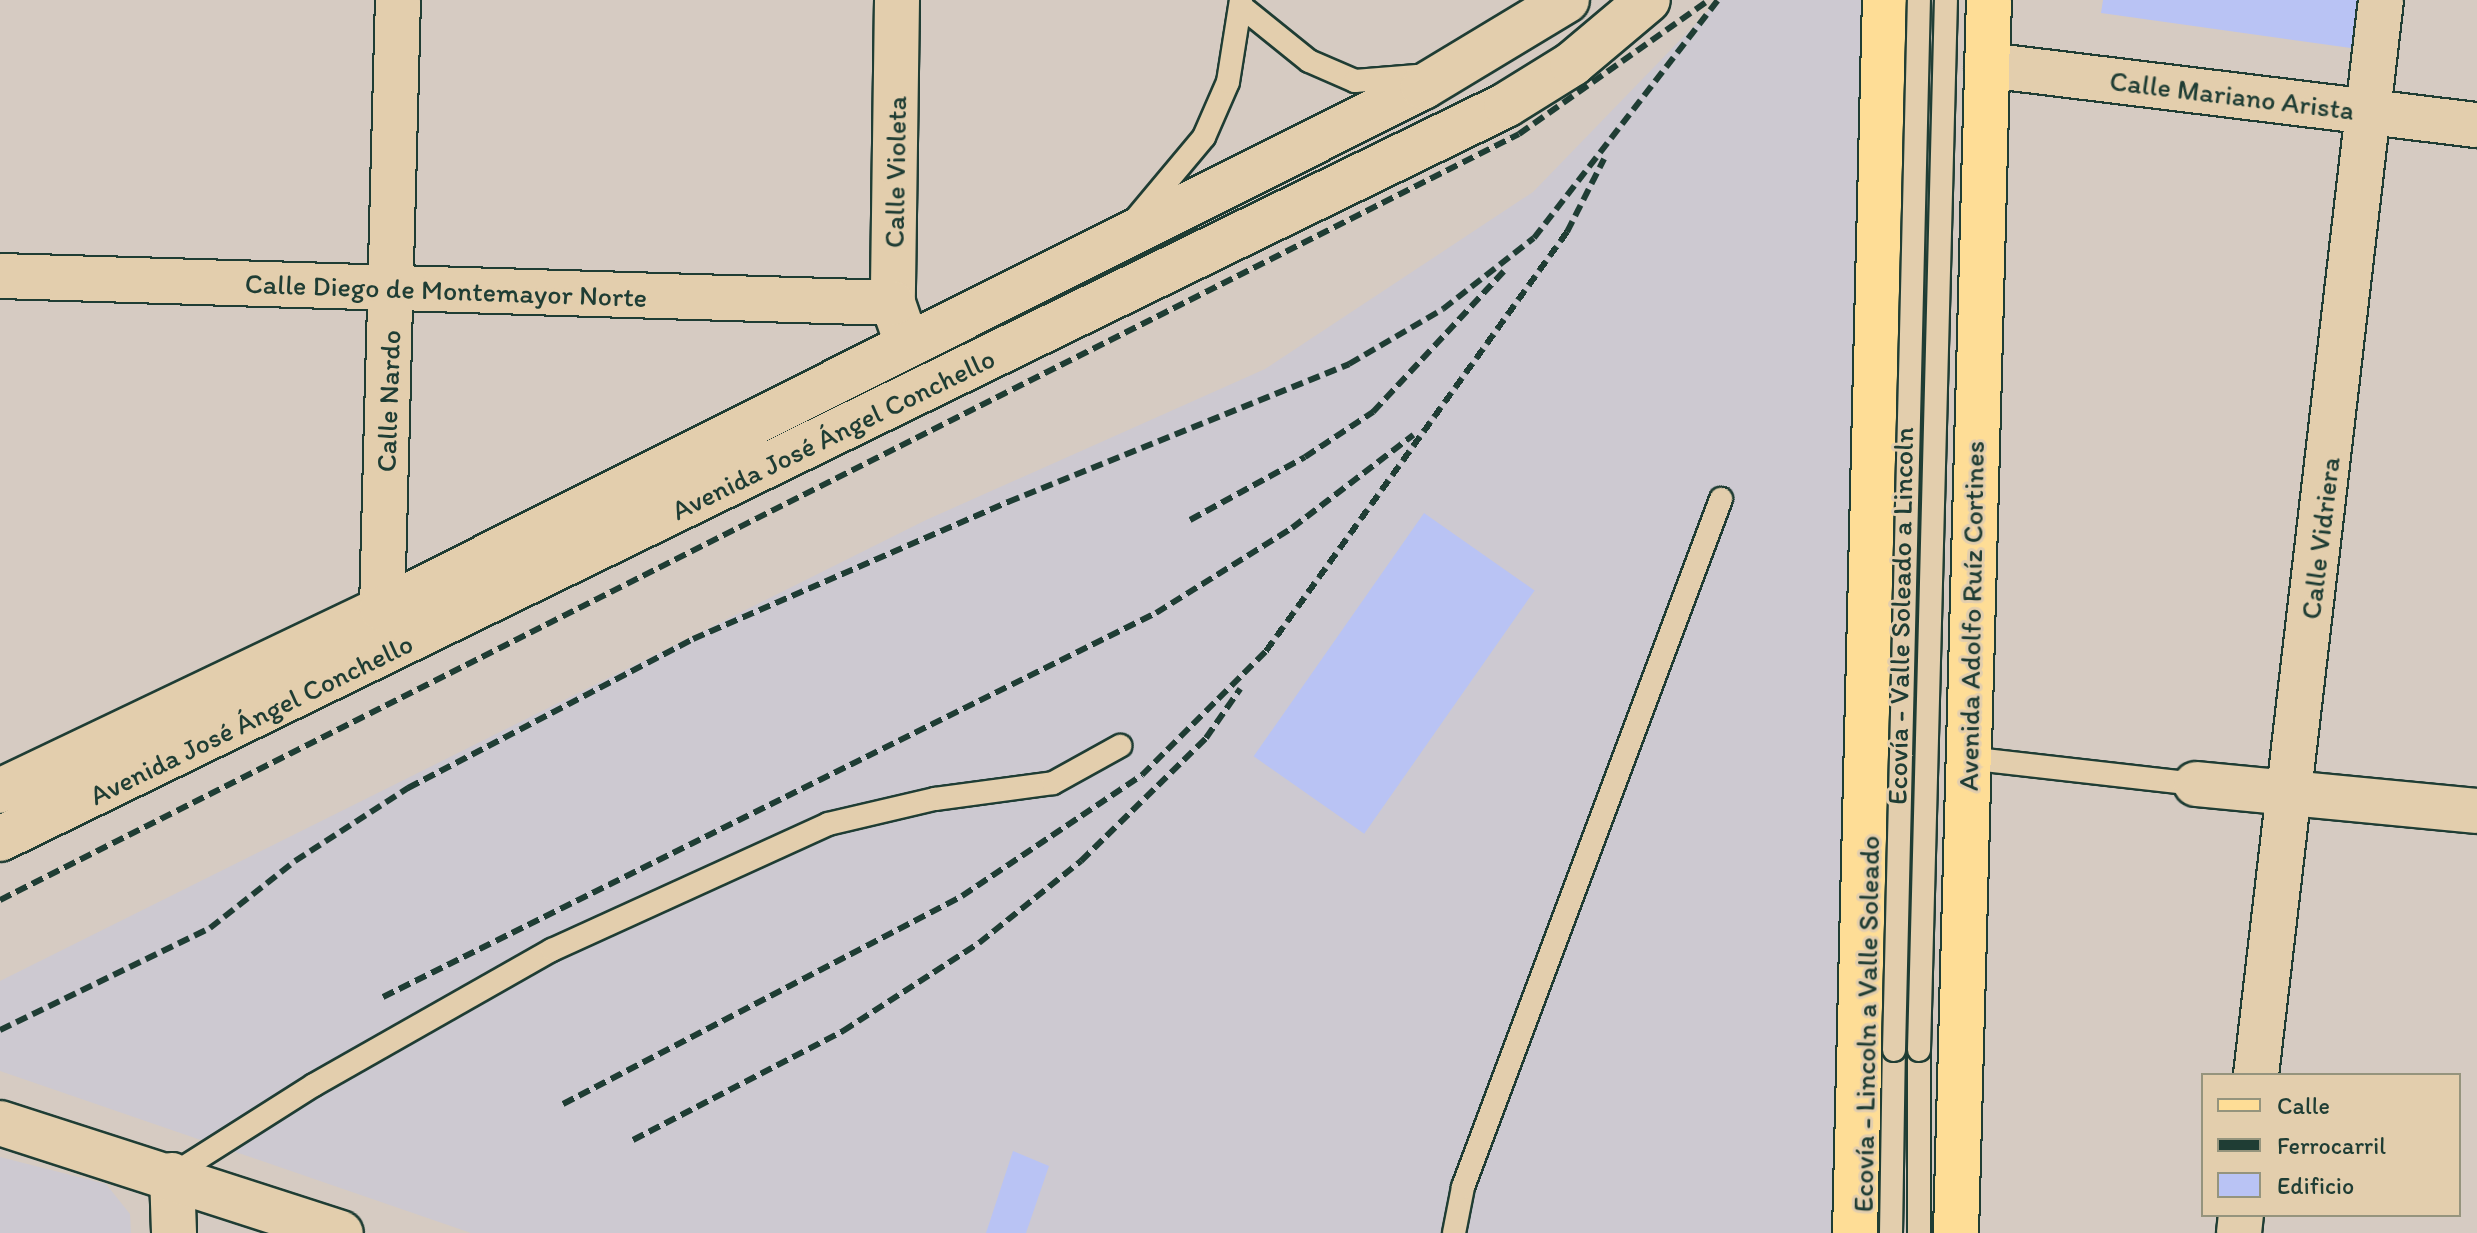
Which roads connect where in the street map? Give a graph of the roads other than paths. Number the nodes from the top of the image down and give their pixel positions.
1 (398, 0) edge
2 (897, 0) edge
3 (1567, 0) edge
4 (1648, 0) edge
5 (1885, 0) edge
6 (1919, 0) edge
7 (1946, 0) edge
8 (1989, 0) edge
9 (2381, 0) edge
10 (1242, 4) edge
11 (1987, 65) junction
12 (1455, 69) junction
13 (2369, 112) junction
14 (2477, 125) edge
15 (1118, 237) junction
16 (1876, 265) junction
17 (0, 276) edge
18 (1979, 278) junction
19 (392, 289) junction
20 (899, 323) junction
21 (1721, 499) dead end
22 (382, 609) junction
23 (1120, 746) dead end
24 (1967, 758) junction
25 (2196, 784) joint
26 (0, 791) edge
27 (2288, 793) junction
28 (2477, 811) edge
29 (0, 839) edge
30 (2256, 1073) edge
31 (0, 1123) edge
32 (172, 1175) junction
33 (174, 1233) edge
34 (341, 1233) edge
35 (1454, 1233) edge
36 (1855, 1233) edge
37 (1891, 1233) edge
38 (1919, 1233) edge
39 (1956, 1233) edge

1 - 19 street, Calle Nardo
2 - 20 street, Calle Violeta
3 - 12 street, Avenida José Ángel Conchello
4 - 29 street, Avenida José Ángel Conchello
5 - 16 main road
6 - 37 lane, Ecovía - Lincoln a Valle Soleado, bridge
7 - 38 lane, Ecovía - Valle Soleado a Lincoln, bridge
8 - 11 main road, Avenida Adolfo Ruíz Cortines
9 - 13 street, Calle Vidriera
10 - 12 lane
10 - 15 lane
11 - 13 street, Calle Mariano Arista
11 - 18 main road, Avenida Adolfo Ruíz Cortines
12 - 15 street, Avenida José Ángel Conchello
13 - 14 street, Calle Mariano Arista
13 - 27 street, Calle Vidriera
15 - 20 street, Avenida José Ángel Conchello
16 - 18 main road
16 - 36 main road
17 - 19 street, Calle Diego de Montemayor Norte
18 - 24 main road, Avenida Adolfo Ruíz Cortines
19 - 20 street, Calle Diego de Montemayor Norte
19 - 22 street, Calle Nardo
20 - 22 street, Avenida José Ángel Conchello
21 - 35 lane
22 - 26 street, Avenida José Ángel Conchello
23 - 32 lane
24 - 25 lane
24 - 39 main road, Avenida Adolfo Ruíz Cortines
25 - 27 street
27 - 28 street
27 - 30 street, Calle Vidriera
31 - 32 street
32 - 33 street
32 - 34 street

